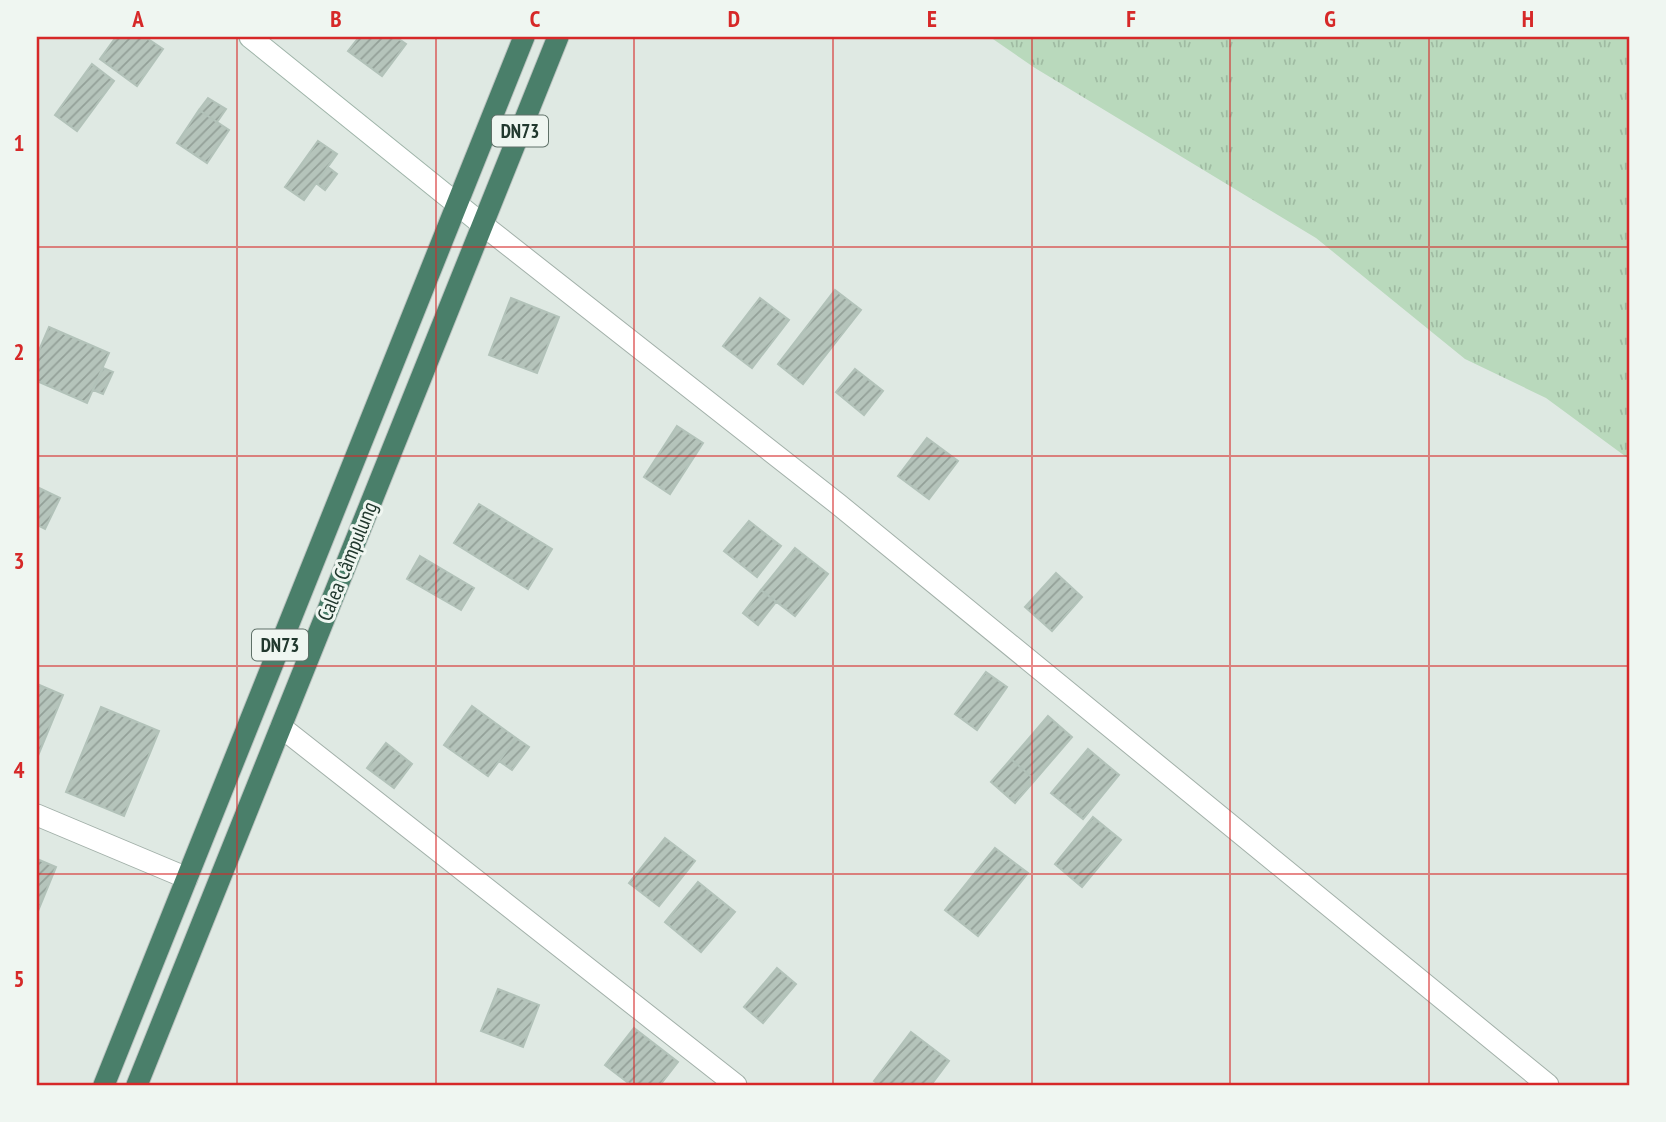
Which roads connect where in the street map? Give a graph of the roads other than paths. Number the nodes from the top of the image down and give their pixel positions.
1 (250, 37) edge
2 (524, 37) edge
3 (558, 37) edge
4 (458, 205) junction
5 (483, 225) junction
6 (281, 727) junction
7 (37, 815) edge
8 (187, 878) junction
9 (104, 1085) edge
10 (137, 1085) edge
11 (736, 1085) edge
12 (1548, 1085) edge

1 - 4 street
2 - 4 highway, Calea Câmpulung / DN73
3 - 5 highway, Calea Câmpulung / DN73
4 - 5 street
4 - 8 highway, Calea Câmpulung / DN73
5 - 6 highway, Calea Câmpulung / DN73
5 - 12 street
6 - 10 highway, Calea Câmpulung / DN73
6 - 11 street
7 - 8 street
8 - 9 highway, Calea Câmpulung / DN73

